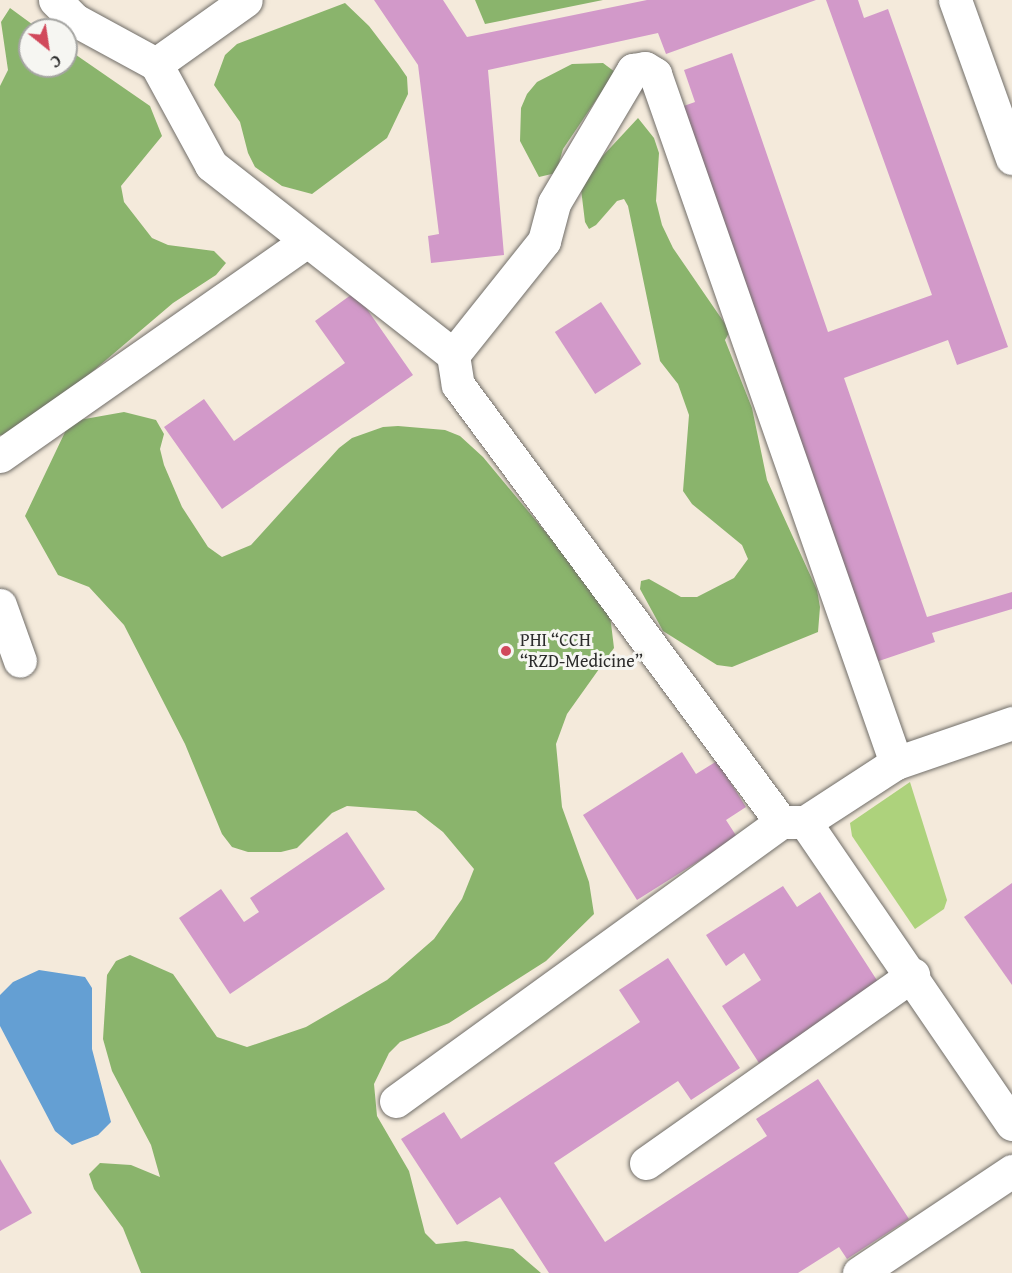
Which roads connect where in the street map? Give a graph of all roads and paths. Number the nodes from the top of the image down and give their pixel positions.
1 (55, 0) edge
2 (246, 0) edge
3 (954, 0) edge
4 (156, 64) junction
5 (1012, 158) edge
6 (306, 242) junction
7 (453, 355) junction
8 (0, 456) edge
9 (0, 604) edge
10 (20, 661) dead end
11 (1012, 723) edge
12 (896, 763) junction
13 (793, 822) junction
14 (913, 975) junction
15 (396, 1101) dead end
16 (1012, 1124) edge
17 (646, 1163) dead end
18 (1012, 1171) edge
19 (859, 1273) edge

1 - 4 street
2 - 4 street
3 - 5 street
4 - 6 street
6 - 7 street
6 - 8 street
7 - 12 street
7 - 13 street
9 - 10 street
11 - 12 street
12 - 13 street
13 - 14 street
13 - 15 street
14 - 16 street
14 - 17 street
18 - 19 street

